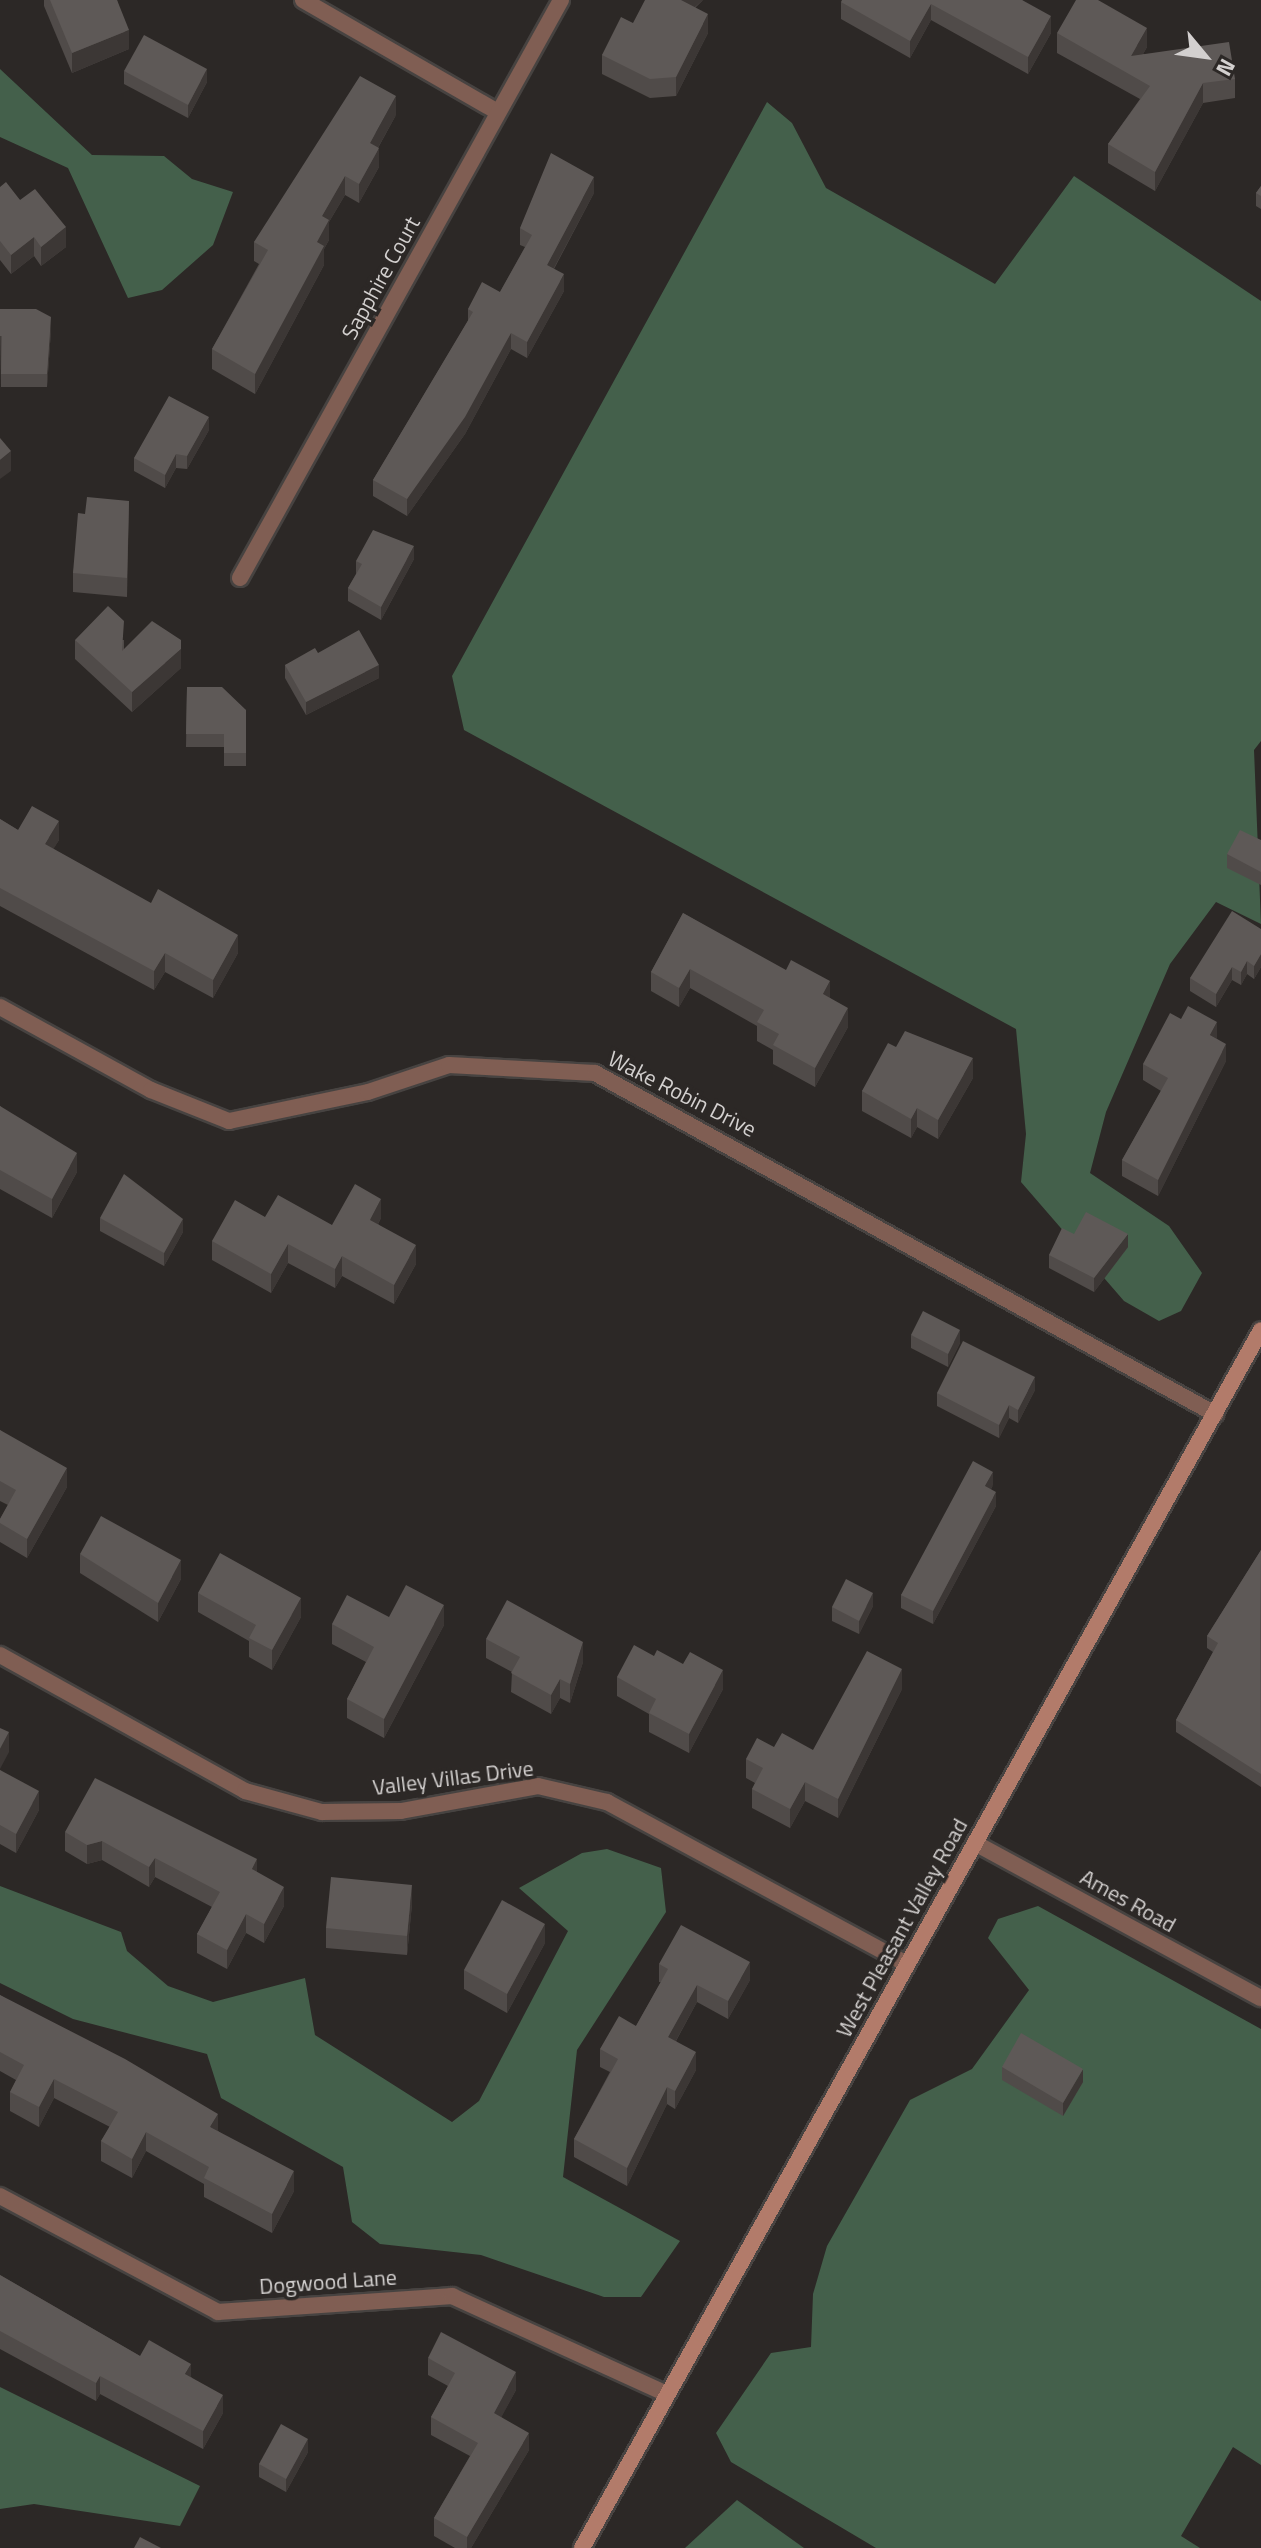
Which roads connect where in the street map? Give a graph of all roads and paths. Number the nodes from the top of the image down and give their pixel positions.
1 (303, 0) edge
2 (561, 0) edge
3 (498, 112) junction
4 (240, 578) dead end
5 (0, 1007) edge
6 (1261, 1330) edge
7 (1215, 1414) junction
8 (0, 1655) edge
9 (975, 1843) junction
10 (906, 1964) junction
11 (1261, 1998) edge
12 (0, 2196) edge
13 (667, 2394) junction
14 (582, 2548) edge

1 - 3 street
2 - 3 street, Sapphire Court
3 - 4 street, Sapphire Court
5 - 7 street, Wake Robin Drive
6 - 7 main road, West Pleasant Valley Road
7 - 9 main road, West Pleasant Valley Road
8 - 10 street, Valley Villas Drive
9 - 10 main road, West Pleasant Valley Road
9 - 11 street, Ames Road
10 - 13 main road, West Pleasant Valley Road
12 - 13 street, Dogwood Lane
13 - 14 main road, West Pleasant Valley Road

